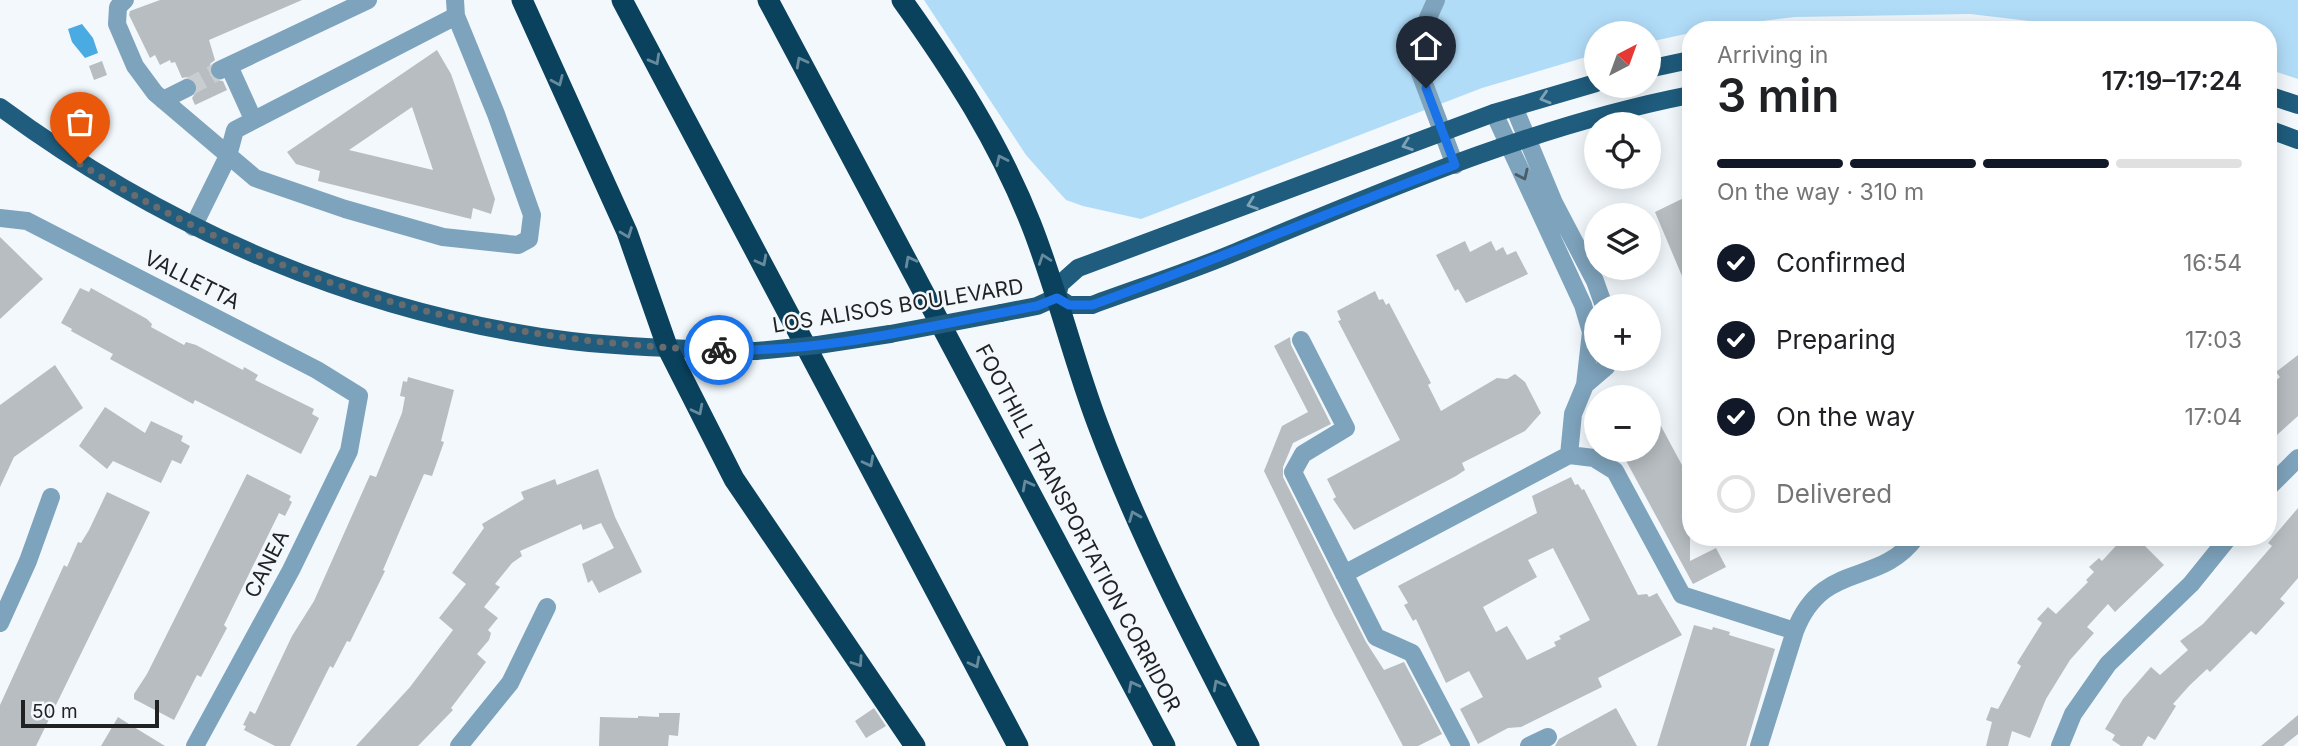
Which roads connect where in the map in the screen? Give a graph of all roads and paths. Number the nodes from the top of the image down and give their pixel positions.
1 (125, 0) edge
2 (368, 0) edge
3 (522, 0) edge
4 (622, 0) edge
5 (768, 0) edge
6 (902, 0) edge
7 (1436, 0) edge
8 (456, 8) edge
9 (1682, 62) edge
10 (1661, 66) edge
11 (1584, 87) edge
12 (187, 88) tunnel mouth
13 (1682, 97) edge
14 (2277, 98) edge
15 (163, 100) junction
16 (2298, 105) edge
17 (0, 107) edge
18 (1514, 107) junction
19 (1494, 113) junction
20 (253, 119) junction
21 (1443, 132) junction
22 (2277, 132) edge
23 (1528, 138) junction
24 (2298, 140) edge
25 (1509, 145) junction
26 (228, 156) junction
27 (1455, 165) junction
28 (0, 218) edge
29 (193, 226) junction
30 (1600, 294) edge
31 (1057, 298) junction
32 (1301, 340) dead end
33 (668, 349) junction
34 (1601, 371) edge
35 (1585, 385) joint
36 (1584, 387) edge
37 (359, 396) joint
38 (1569, 455) junction
39 (2298, 458) edge
40 (2277, 479) edge
41 (51, 497) dead end
42 (1907, 546) edge
43 (2222, 546) edge
44 (1344, 574) junction
45 (547, 607) dead end
46 (0, 623) edge
47 (1795, 631) junction
48 (1548, 737) dead end
49 (195, 746) edge
50 (459, 746) edge
51 (915, 746) edge
52 (1018, 746) edge
53 (1166, 746) edge
54 (1249, 746) edge
55 (1461, 746) edge
56 (1529, 746) edge
57 (1759, 746) edge
58 (2060, 746) edge

1 - 15 street
2 - 20 street
3 -> 33 highway
4 -> 52 highway
53 -> 5 highway, FOOTHILL TRANSPORTATION CORRIDOR
31 -> 6 highway
7 - 21 street
8 - 20 street
8 - 26 street
9 - 10 main road
11 -> 18 main road, LOS ALISOS BOULEVARD
12 - 15 street
13 - 23 main road, LOS ALISOS BOULEVARD
14 - 16 main road
15 - 26 street
17 - 29 main road, LOS ALISOS BOULEVARD
18 - 19 main road, LOS ALISOS BOULEVARD
18 - 23 street
19 - 21 main road, LOS ALISOS BOULEVARD
19 - 25 street
20 - 26 street
21 - 27 street
21 -> 31 main road, LOS ALISOS BOULEVARD
22 - 24 main road
23 - 25 main road, LOS ALISOS BOULEVARD
23 - 30 street
25 - 27 main road, LOS ALISOS BOULEVARD
25 -> 35 street
26 - 29 street
27 - 31 main road, LOS ALISOS BOULEVARD
28 - 37 street, VALLETTA
29 - 33 main road, LOS ALISOS BOULEVARD
31 - 33 main road, LOS ALISOS BOULEVARD, bridge
54 -> 31 highway
32 - 44 street
33 -> 51 highway
34 - 35 street
36 - 38 street
37 - 49 street, CANEA
38 - 44 street
38 - 47 street
39 - 40 street
41 - 46 street
42 - 47 street
43 - 58 street
44 - 55 street
45 - 50 street
47 - 57 street
48 - 56 street

